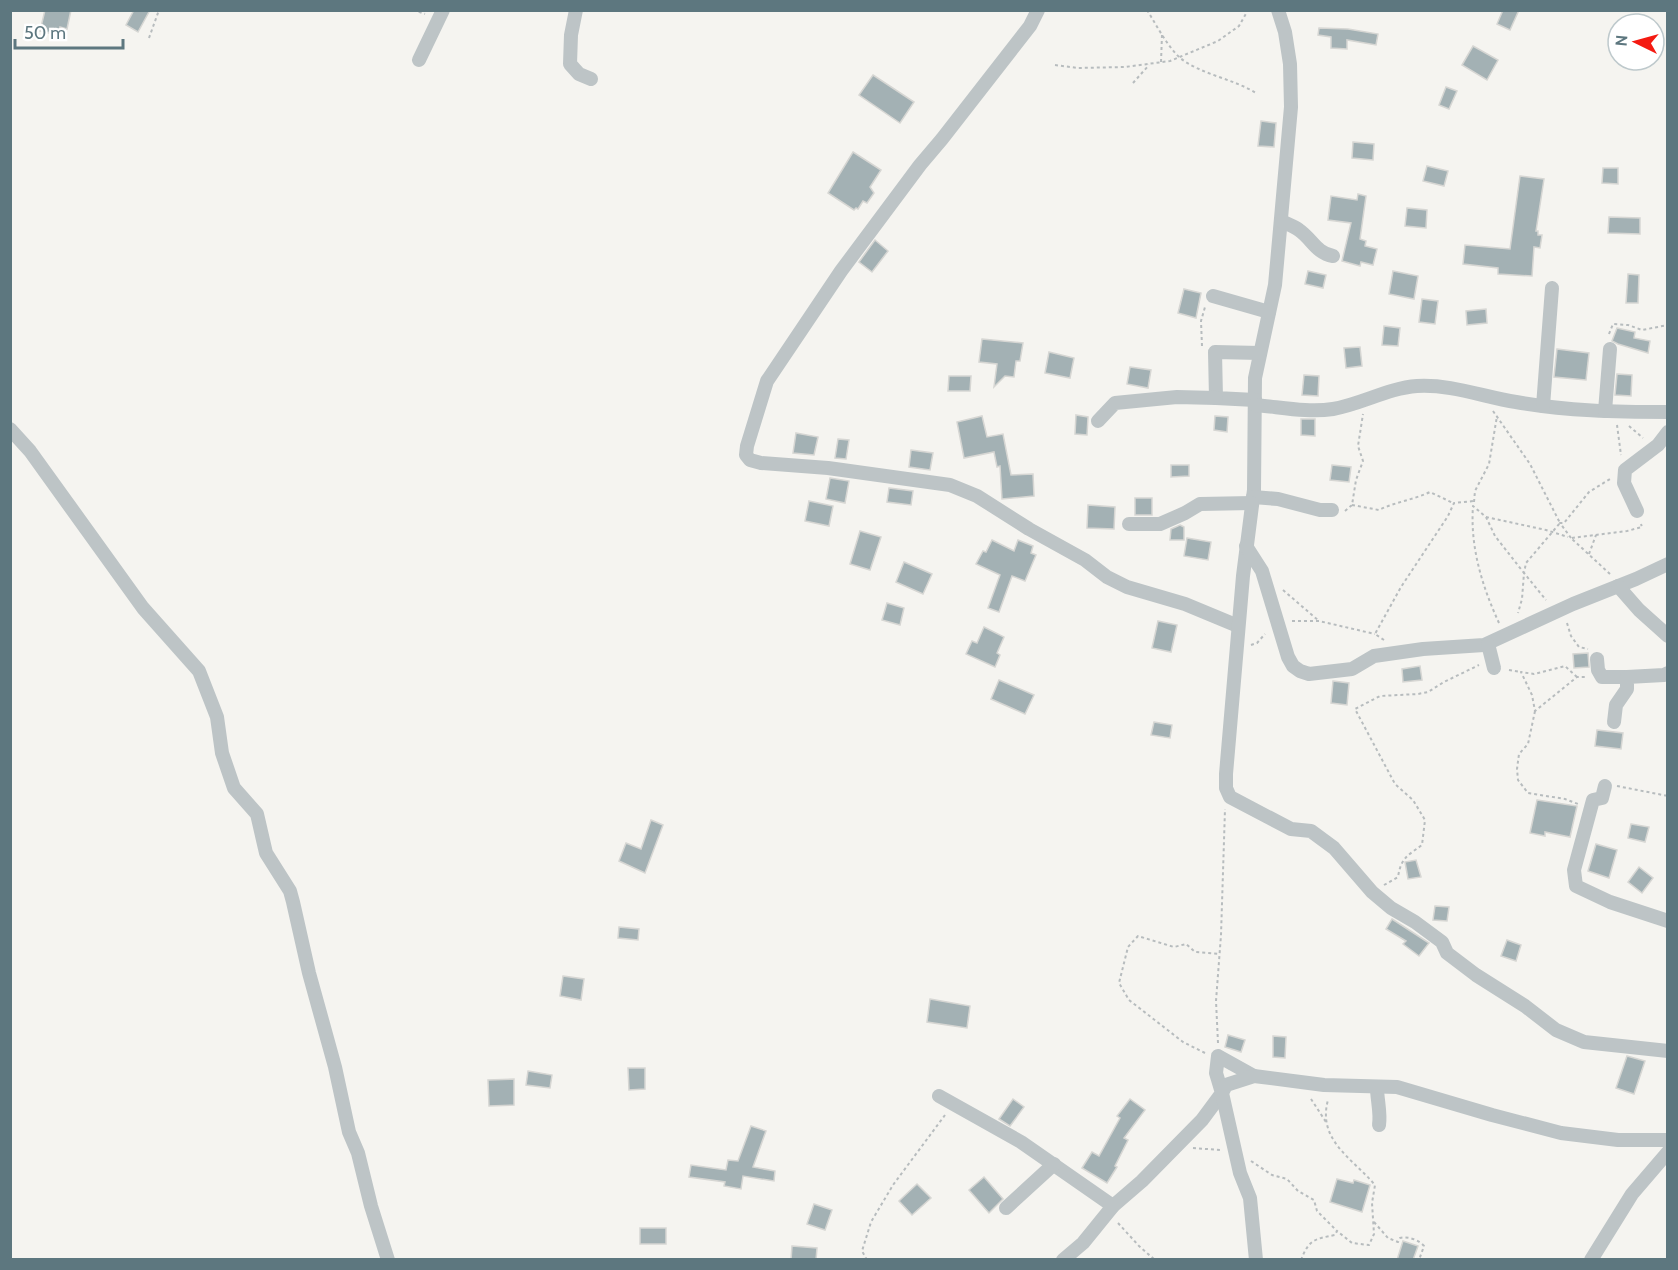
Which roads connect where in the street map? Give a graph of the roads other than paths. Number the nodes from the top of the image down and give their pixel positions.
1 (443, 10) edge
2 (576, 10) edge
3 (1038, 10) edge
4 (1278, 10) edge
5 (419, 60) dead end
6 (591, 79) dead end
7 (1281, 221) junction
8 (1333, 256) dead end
9 (1552, 288) dead end
10 (1213, 296) road end
11 (1269, 312) junction
12 (1610, 349) road end
13 (1260, 354) junction
14 (1216, 398) junction
15 (1255, 402) junction
16 (1543, 406) junction
17 (1605, 411) junction
18 (1668, 412) edge
19 (1098, 421) dead end
20 (10, 429) edge
21 (1668, 432) edge
22 (1252, 500) junction
23 (1332, 510) road end
24 (1637, 511) road end
25 (1130, 524) dead end
26 (1246, 546) junction
27 (1668, 564) edge
28 (1618, 586) junction
29 (1238, 626) junction
30 (1668, 636) edge
31 (1488, 644) junction
32 (1597, 659) road end
33 (1494, 668) road end
34 (1668, 673) edge
35 (1627, 678) junction
36 (1614, 722) dead end
37 (1605, 786) road end
38 (1668, 921) edge
39 (1668, 1051) edge
40 (1254, 1076) junction
41 (1377, 1087) junction
42 (1222, 1094) junction
43 (939, 1096) dead end
44 (1379, 1125) dead end
45 (1668, 1140) edge
46 (1668, 1152) edge
47 (1054, 1164) junction
48 (1113, 1206) junction
49 (1006, 1208) dead end
50 (388, 1260) edge
51 (1063, 1260) edge
52 (1256, 1260) edge
53 (1591, 1260) edge

1 - 5 street
2 - 6 street
3 - 29 street
4 - 7 street
7 - 8 street
7 - 11 street
9 - 16 street
10 - 11 street
11 - 13 street
12 - 17 street
13 - 14 street
13 - 15 street
14 - 15 street
14 - 19 street
15 - 16 street
15 - 22 street
16 - 17 street
17 - 18 street
20 - 50 street
21 - 24 street
22 - 23 street
22 - 25 street
22 - 26 street
26 - 29 street
26 - 31 street
27 - 28 street
28 - 30 street
28 - 31 street
29 - 39 street
31 - 33 street
32 - 35 street
34 - 35 street
35 - 36 street
37 - 38 street
40 - 41 street
40 - 42 street
40 - 42 street
41 - 44 street
41 - 45 street
42 - 48 street
42 - 52 street
43 - 47 street
46 - 53 street
47 - 48 street
47 - 49 street
48 - 51 street

